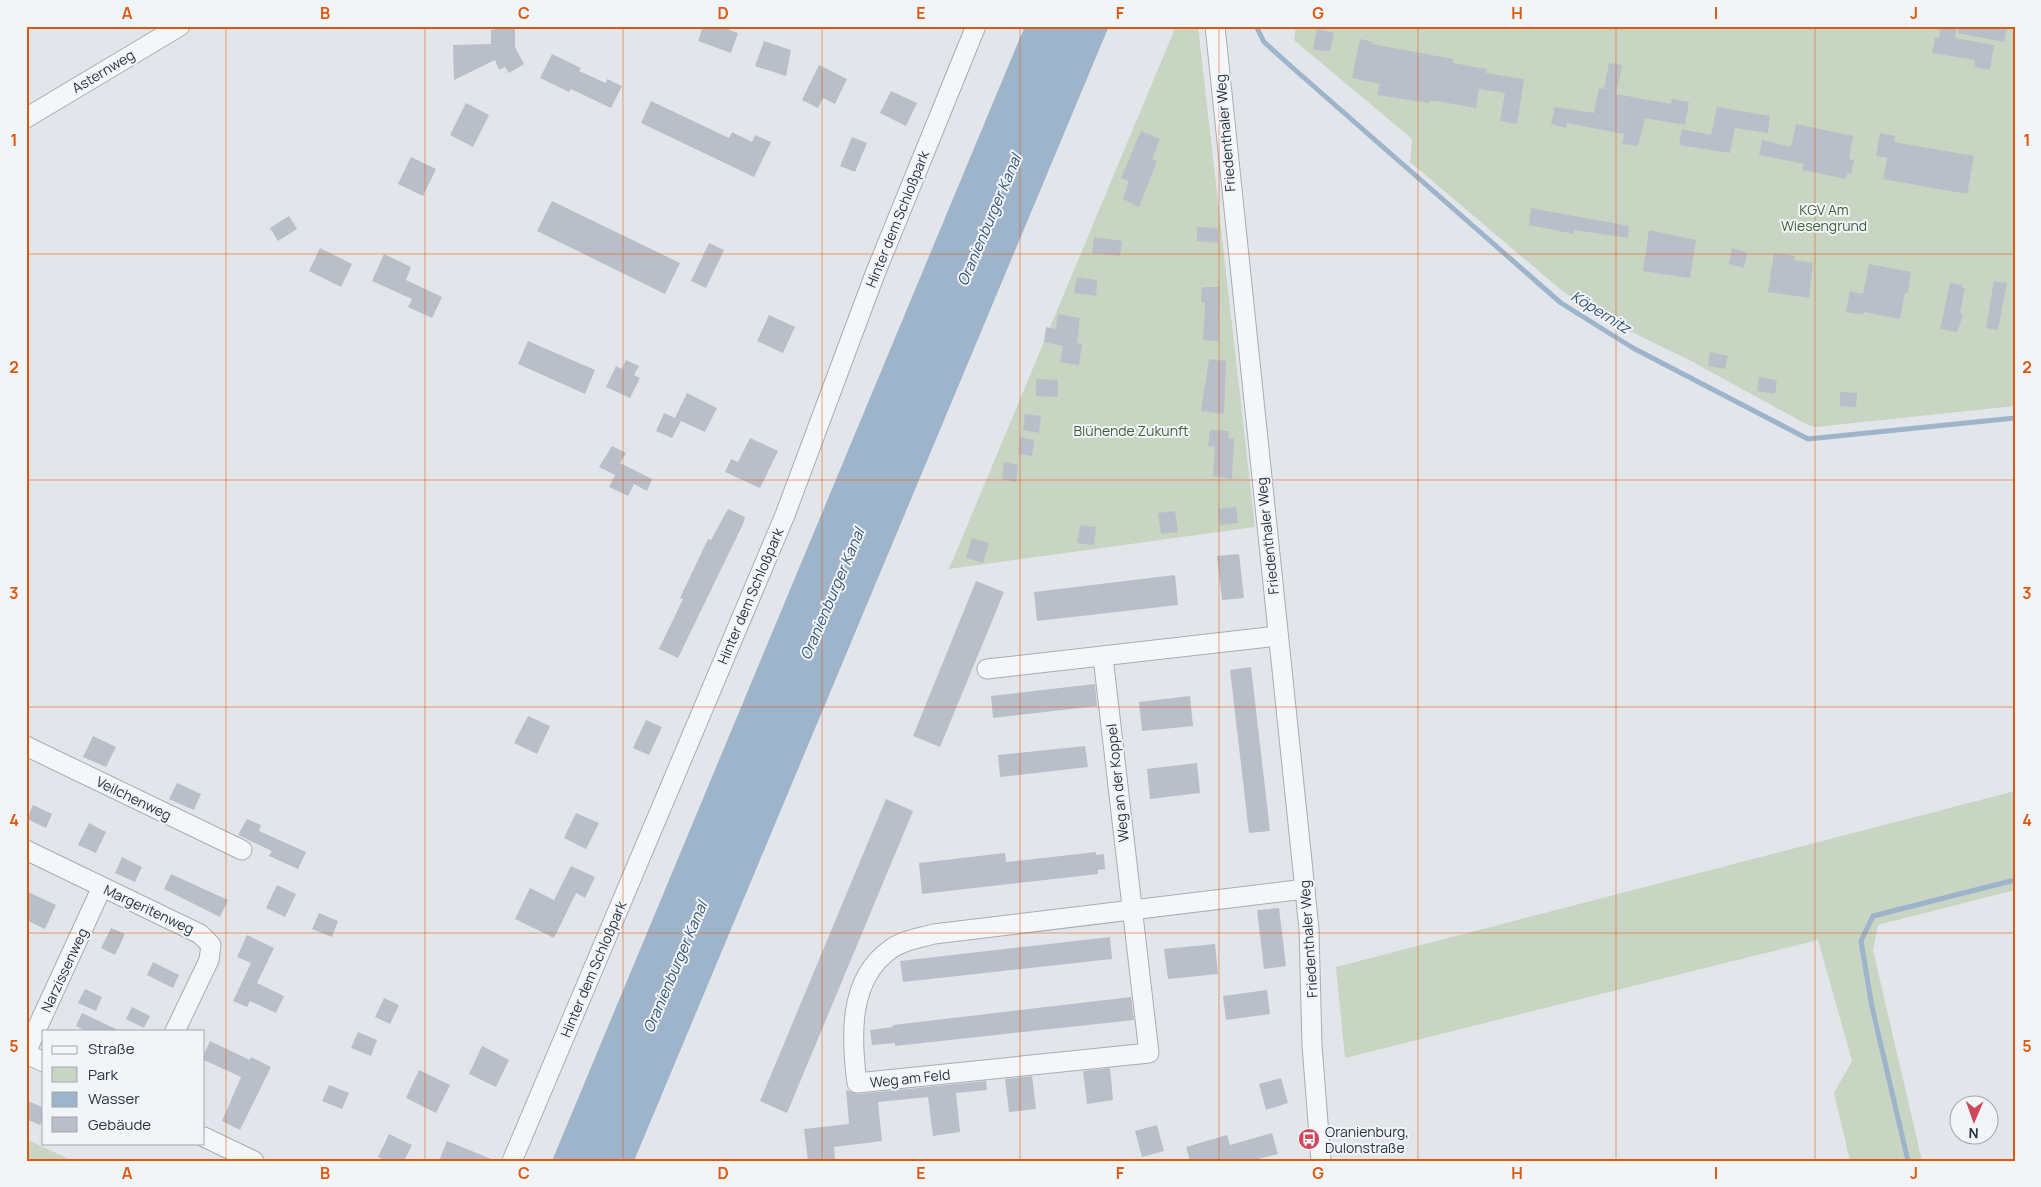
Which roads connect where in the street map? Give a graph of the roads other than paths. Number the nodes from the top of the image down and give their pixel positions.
1 (180, 26) edge
2 (976, 26) edge
3 (1215, 26) edge
4 (26, 118) edge
5 (1278, 636) junction
6 (1103, 656) junction
7 (987, 670) dead end
8 (26, 746) edge
9 (26, 850) edge
10 (242, 850) dead end
11 (102, 887) junction
12 (1305, 889) junction
13 (1131, 910) junction
14 (176, 1030) edge
15 (26, 1053) edge
16 (42, 1061) edge
17 (205, 1137) edge
18 (254, 1161) edge
19 (512, 1161) edge
20 (1321, 1161) edge

1 - 4 street, Asternweg
2 - 19 street, Hinter dem Schloßpark
3 - 5 street, Friedenthaler Weg
5 - 6 street
5 - 12 street, Friedenthaler Weg
6 - 7 street
6 - 13 street, Weg an der Koppel
8 - 10 street, Veilchenweg
9 - 11 street, Margeritenweg
11 - 14 street, Margeritenweg
11 - 15 street, Narzissenweg
12 - 13 street, Weg am Feld
12 - 20 street, Friedenthaler Weg
13 - 13 street, Weg am Feld
15 - 16 street
17 - 18 street

